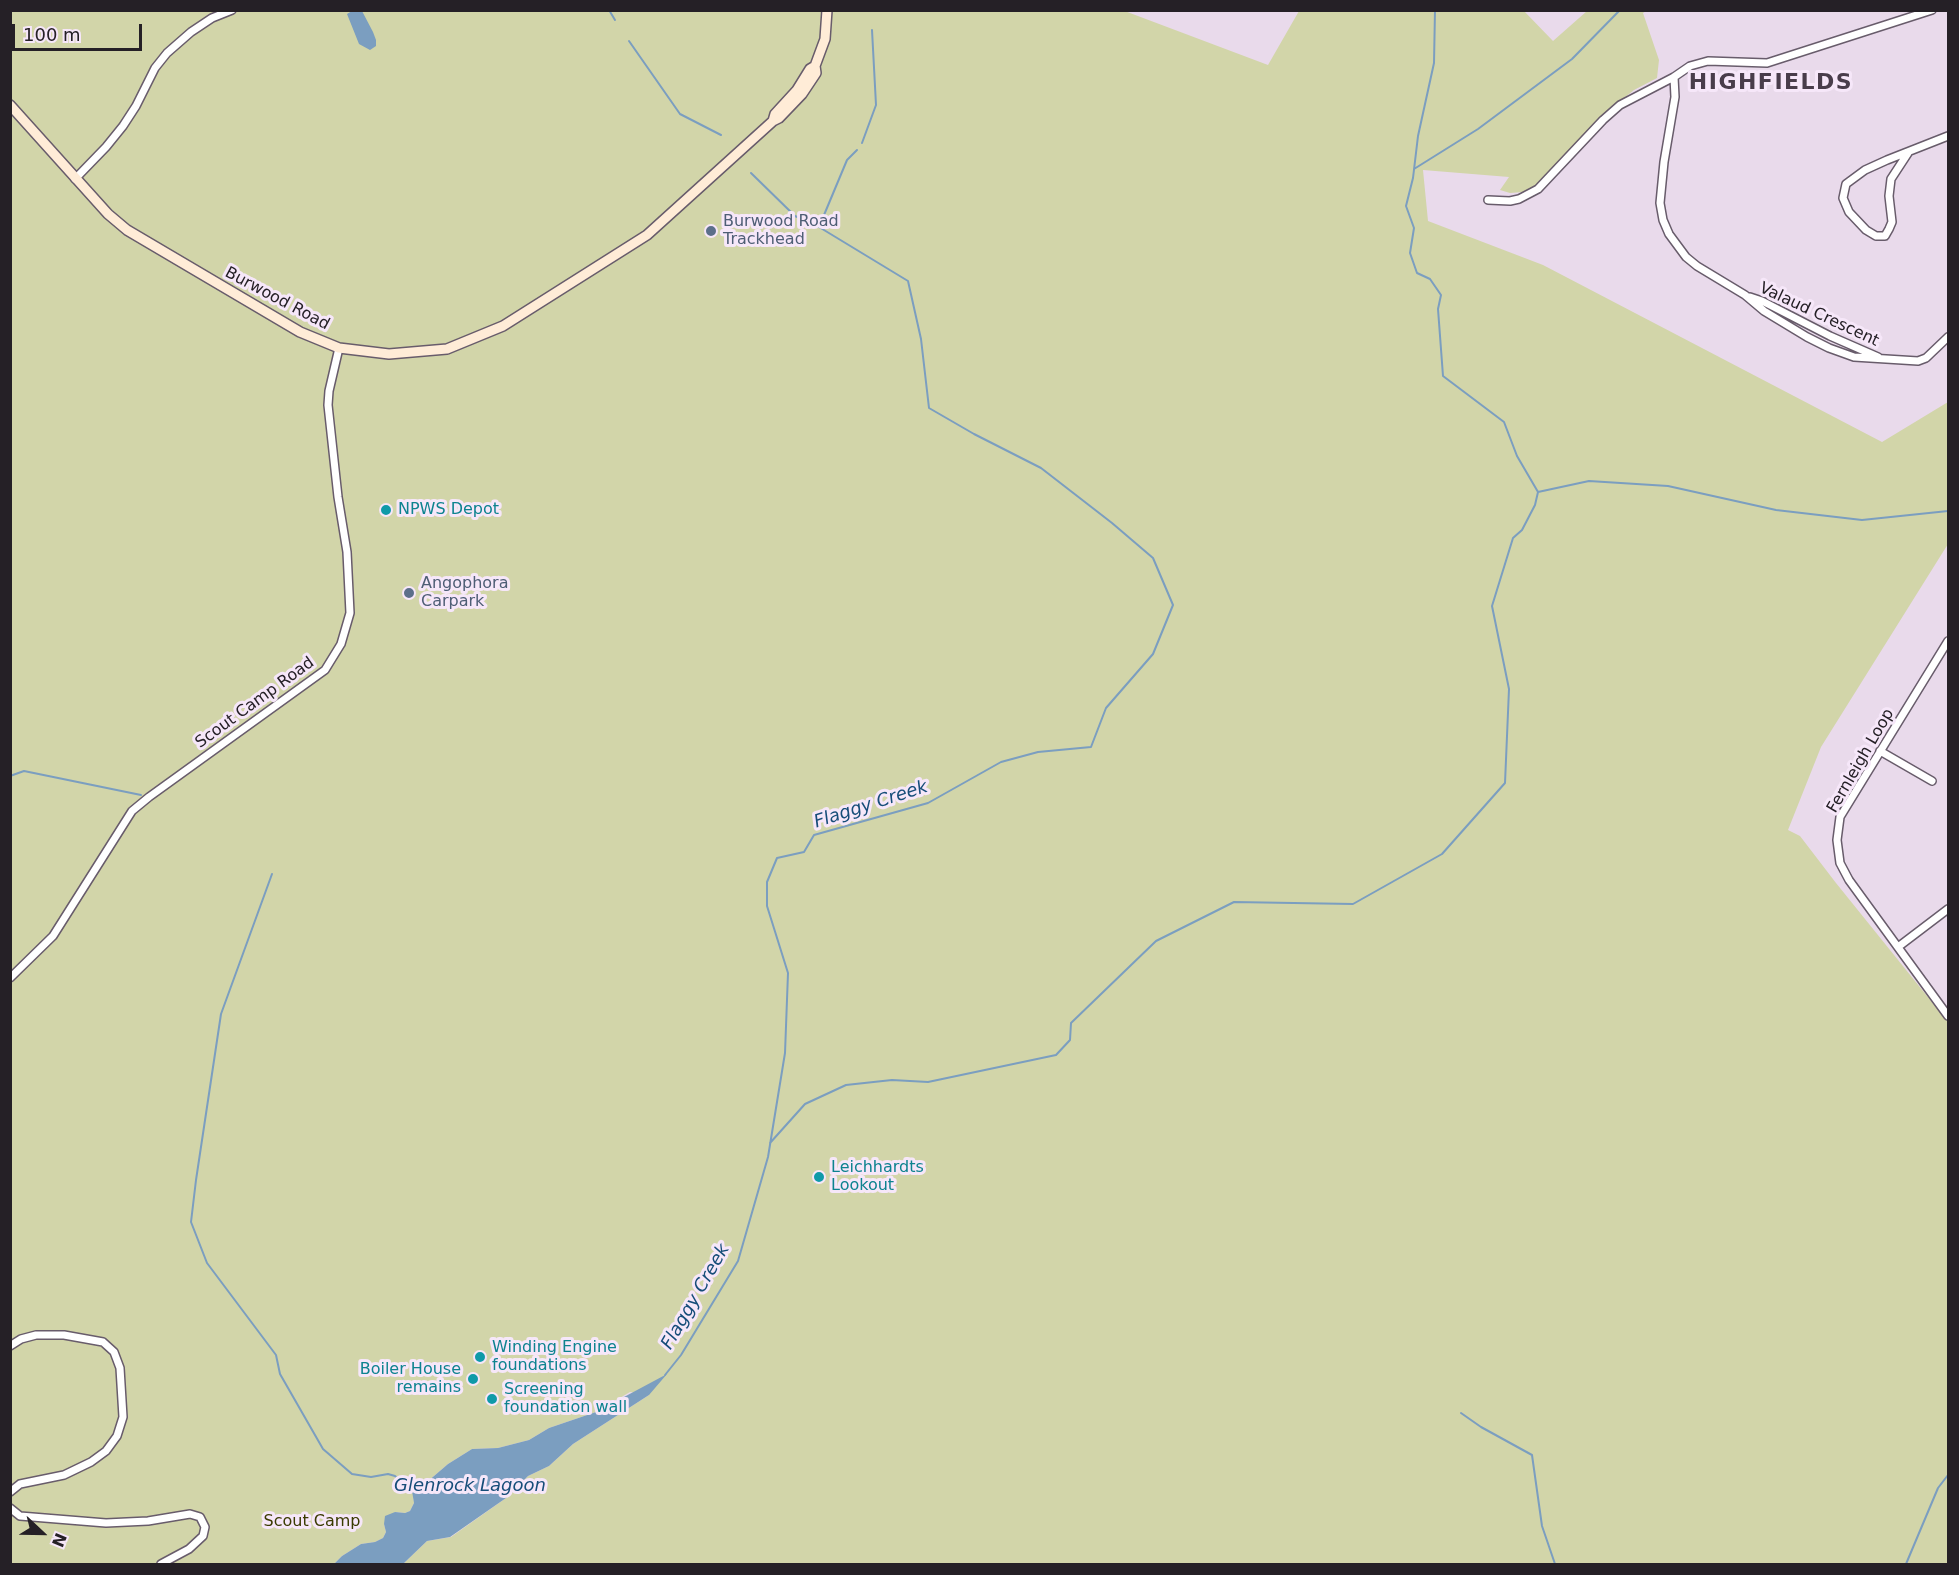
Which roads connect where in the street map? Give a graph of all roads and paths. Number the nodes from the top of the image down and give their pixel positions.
1 (232, 10) edge
2 (827, 10) edge
3 (1932, 10) edge
4 (1674, 77) junction
5 (10, 105) edge
6 (1948, 136) edge
7 (1908, 153) junction
8 (75, 179) junction
9 (1488, 200) dead end
10 (1745, 295) junction
11 (1948, 337) edge
12 (339, 348) junction
13 (1882, 358) junction
14 (1948, 641) edge
15 (1880, 751) junction
16 (1932, 781) dead end
17 (1948, 909) edge
18 (1898, 947) junction
19 (10, 978) edge
20 (1948, 1016) edge
21 (10, 1346) edge
22 (10, 1492) edge
23 (10, 1508) edge
24 (161, 1564) edge

1 - 8 street
2 - 12 main road, Burwood Road
3 - 4 street
4 - 9 street
4 - 10 street, Valaud Crescent
5 - 8 main road, Burwood Road
6 - 7 street
7 - 7 street
8 - 12 main road, Burwood Road
10 - 13 street, Valaud Crescent
10 - 13 street, Valaud Crescent
11 - 13 street, Valaud Crescent
12 - 19 street, Scout Camp Road
14 - 15 street, Fernleigh Loop
15 - 16 street
15 - 18 street, Fernleigh Loop
17 - 18 street
18 - 20 street, Fernleigh Loop
21 - 22 street
23 - 24 street

